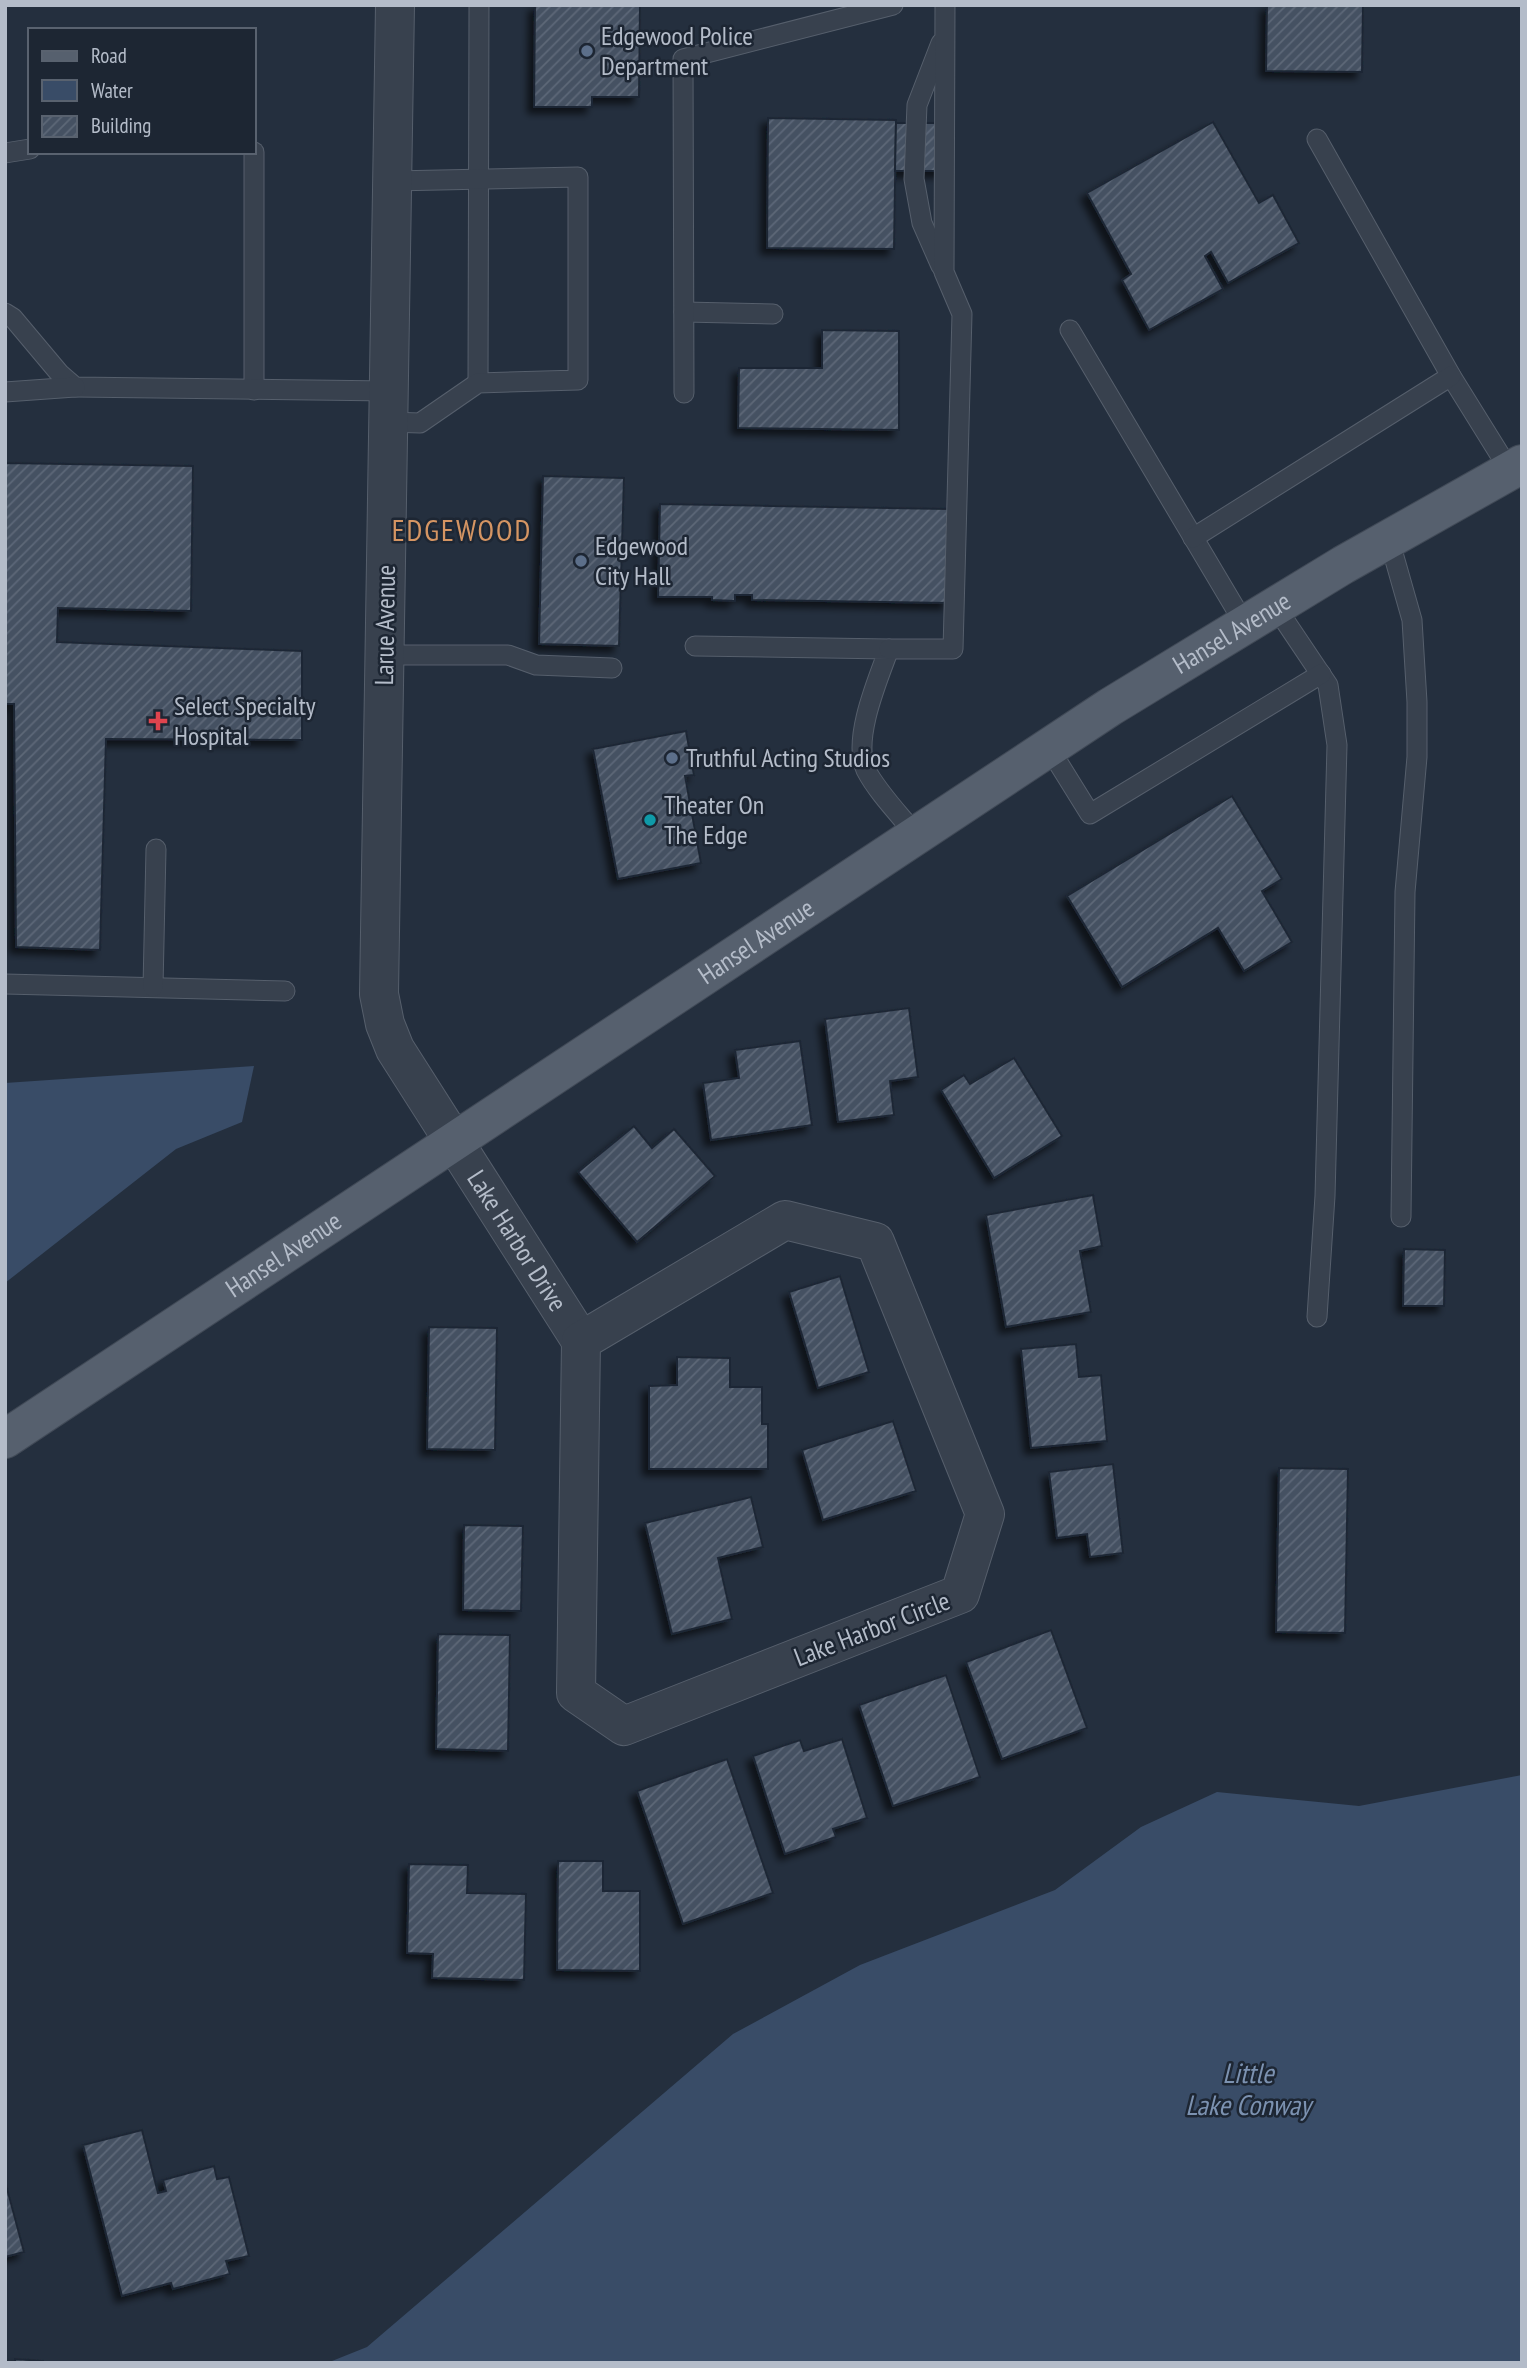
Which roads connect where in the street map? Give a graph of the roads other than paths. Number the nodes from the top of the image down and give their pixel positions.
1 (396, 5) edge
2 (479, 5) edge
3 (894, 5) edge
4 (945, 5) edge
5 (944, 35) junction
6 (1317, 139) dead end
7 (28, 149) edge
8 (5, 153) edge
9 (254, 154) edge
10 (479, 180) junction
11 (393, 181) junction
12 (944, 272) junction
13 (684, 312) junction
14 (5, 313) edge
15 (773, 314) dead end
16 (22, 328) junction
17 (1070, 330) dead end
18 (5, 340) edge
19 (1451, 376) junction
20 (478, 383) junction
21 (75, 387) junction
22 (254, 390) junction
23 (5, 392) edge
24 (684, 393) dead end
25 (389, 407) junction
26 (1516, 468) edge
27 (1193, 538) junction
28 (1389, 539) junction
29 (1259, 615) junction
30 (695, 646) dead end
31 (889, 649) junction
32 (384, 655) junction
33 (612, 668) dead end
34 (1321, 674) junction
35 (1049, 748) junction
36 (916, 835) junction
37 (156, 849) dead end
38 (5, 984) edge
39 (153, 988) junction
40 (285, 991) dead end
41 (455, 1141) junction
42 (1401, 1217) dead end
43 (1317, 1317) dead end
44 (581, 1341) junction
45 (5, 1439) edge

1 - 11 street, Larue Avenue
2 - 10 lane
3 - 13 lane
4 - 5 lane
5 - 12 lane
5 - 12 lane
6 - 19 lane
7 - 8 lane
9 - 22 lane
10 - 11 lane
10 - 20 lane
10 - 20 lane
11 - 25 street, Larue Avenue
12 - 31 lane
13 - 15 lane
13 - 24 lane
14 - 16 lane
16 - 18 lane
16 - 21 lane
17 - 27 lane
19 - 26 lane
19 - 27 lane
20 - 25 lane
21 - 22 lane
21 - 23 lane
22 - 25 lane
25 - 32 street, Larue Avenue
26 - 28 main road, Hansel Avenue
27 - 29 lane
28 - 29 main road, Hansel Avenue
28 - 42 lane
29 - 34 lane
29 - 35 main road, Hansel Avenue
30 - 31 lane
31 - 36 lane
32 - 33 lane
32 - 41 street, Larue Avenue
34 - 35 lane
34 - 43 lane
35 - 36 main road, Hansel Avenue
36 - 41 main road, Hansel Avenue
37 - 39 lane
38 - 39 lane
39 - 40 lane
41 - 44 street, Lake Harbor Drive
41 - 45 main road, Hansel Avenue
44 - 44 street, Lake Harbor Circle

